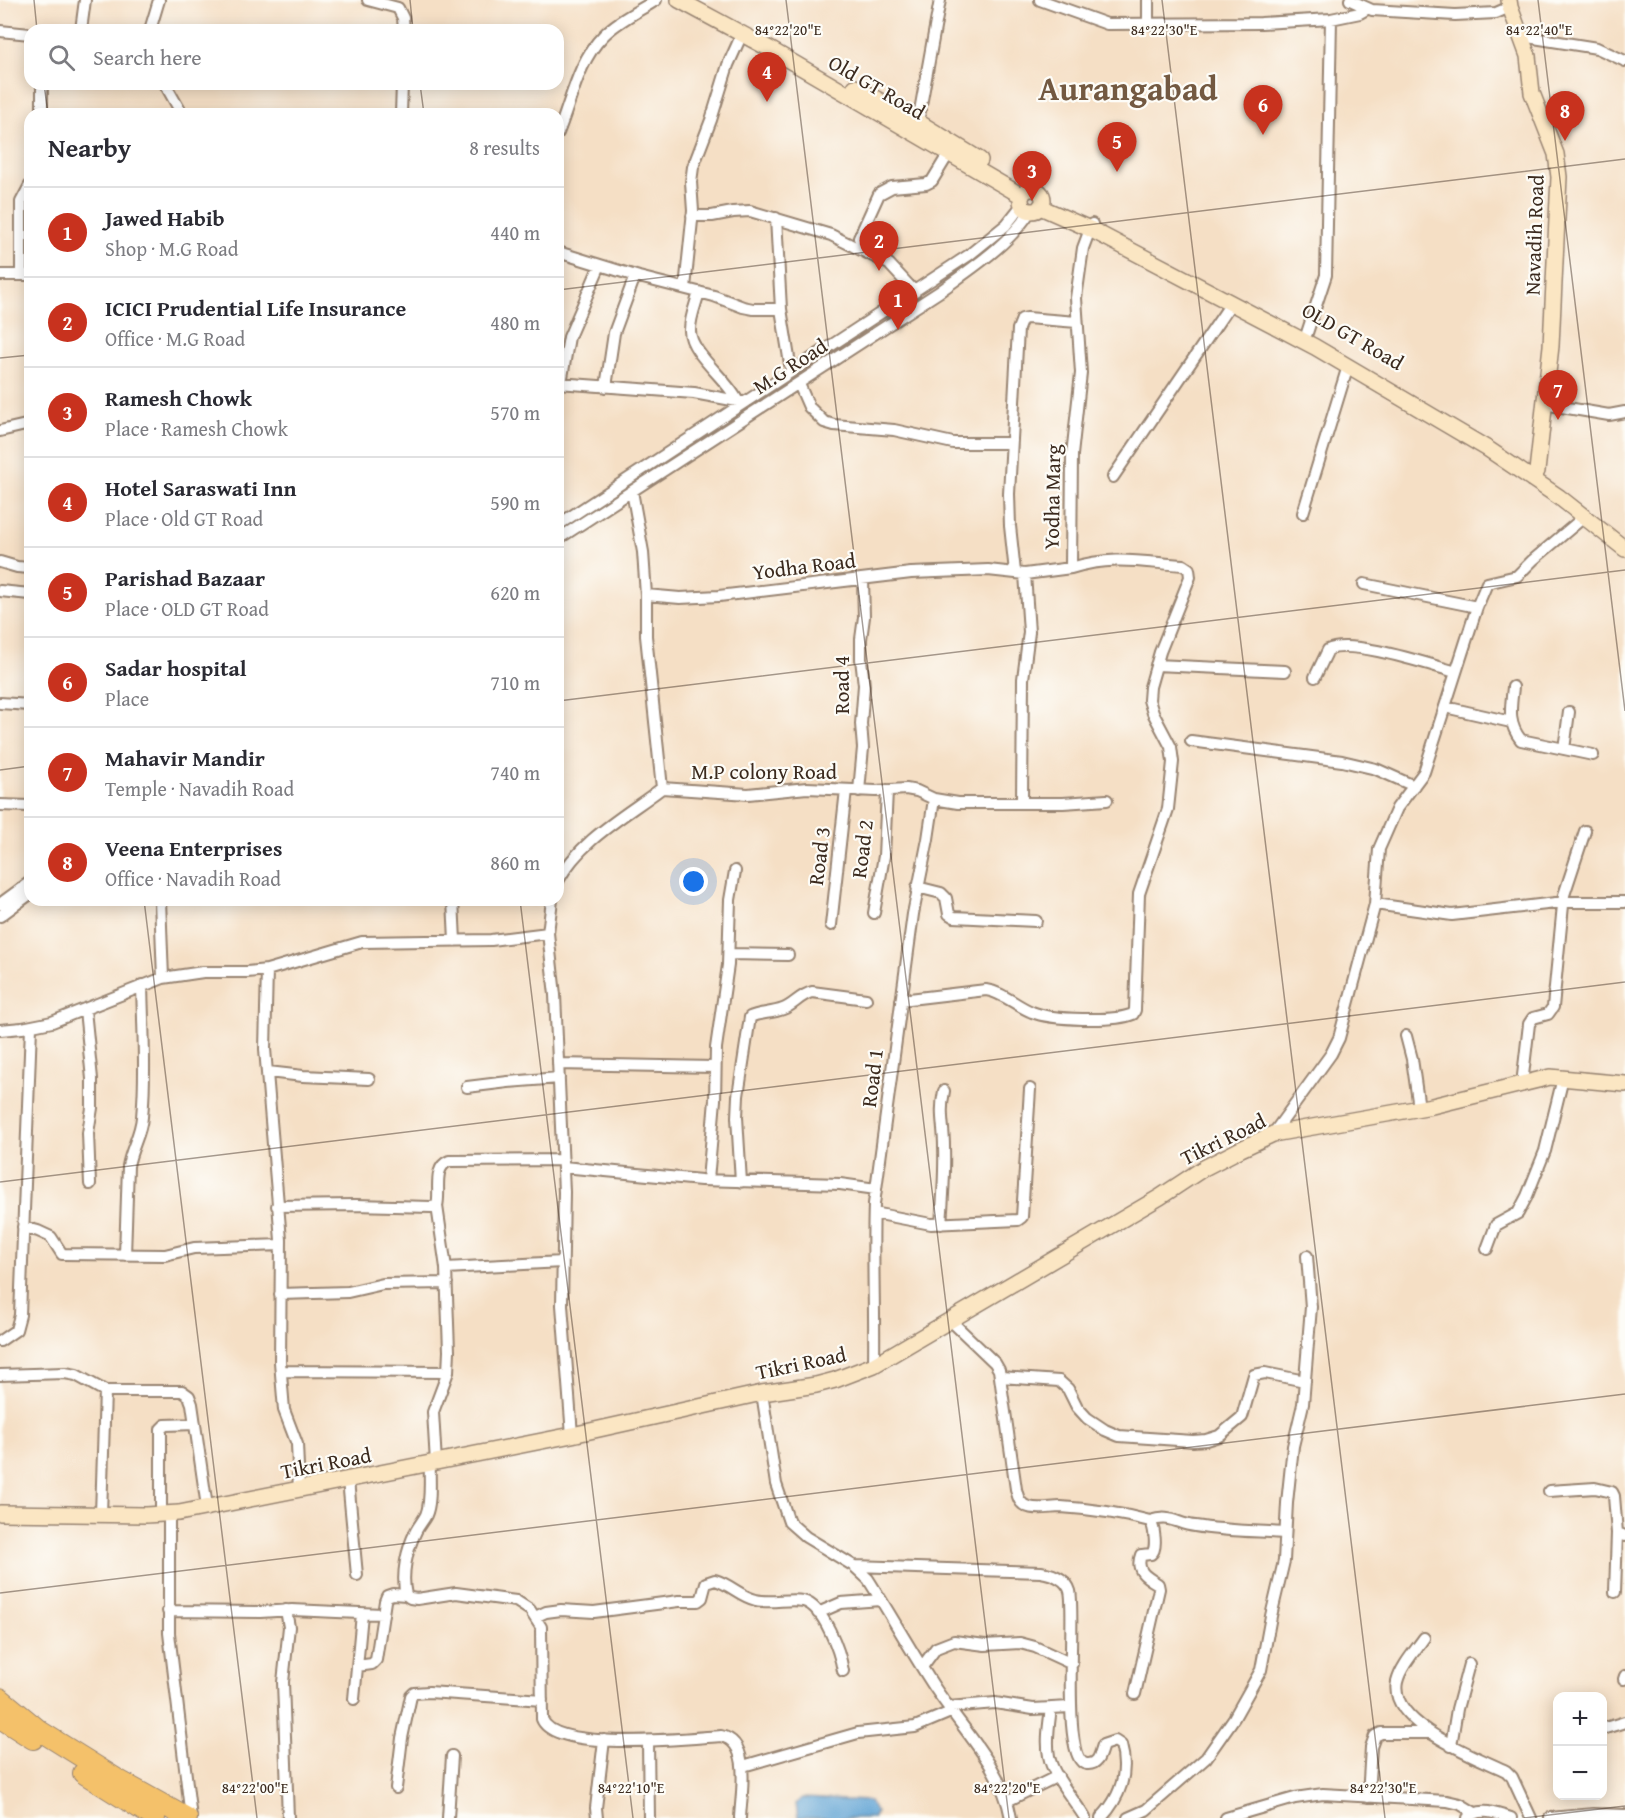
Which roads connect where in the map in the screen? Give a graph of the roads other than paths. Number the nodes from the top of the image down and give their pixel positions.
1 (85, 0) edge
2 (159, 0) edge
3 (368, 0) edge
4 (656, 0) edge
5 (679, 0) edge
6 (698, 0) edge
7 (940, 0) edge
8 (1040, 0) edge
9 (1148, 0) edge
10 (1350, 0) edge
11 (1509, 4) edge
12 (1367, 9) junction
13 (1331, 19) junction
14 (82, 24) edge
15 (152, 24) edge
16 (404, 24) edge
17 (1148, 24) junction
18 (0, 31) edge
19 (24, 33) edge
20 (742, 34) junction
21 (1521, 36) junction
22 (1625, 61) edge
23 (42, 90) edge
24 (168, 90) edge
25 (402, 90) edge
26 (42, 108) edge
27 (179, 108) edge
28 (400, 108) edge
29 (564, 117) edge
30 (918, 122) junction
31 (949, 153) junction
32 (24, 196) edge
33 (1031, 201) junction
34 (692, 216) junction
35 (776, 218) junction
36 (1091, 226) junction
37 (859, 238) dead end
38 (564, 254) edge
39 (24, 257) edge
40 (600, 265) junction
41 (0, 275) edge
42 (24, 275) edge
43 (635, 276) junction
44 (685, 288) junction
45 (699, 292) junction
46 (915, 292) junction
47 (1232, 302) junction
48 (781, 309) junction
49 (1077, 322) junction
50 (1307, 333) junction
51 (564, 360) edge
52 (1348, 366) junction
53 (791, 370) junction
54 (564, 383) edge
55 (800, 384) junction
56 (606, 387) junction
57 (740, 401) junction
58 (1544, 404) junction
59 (1625, 412) edge
60 (24, 425) edge
61 (0, 431) edge
62 (1011, 443) junction
63 (1534, 475) junction
64 (1113, 477) dead end
65 (632, 492) junction
66 (1303, 513) dead end
67 (1584, 517) junction
68 (564, 521) edge
69 (564, 535) edge
70 (1625, 538) edge
71 (1625, 549) edge
72 (0, 563) edge
73 (24, 568) edge
74 (1071, 568) junction
75 (1020, 573) junction
76 (863, 579) junction
77 (1364, 584) dead end
78 (0, 591) edge
79 (24, 593) edge
80 (646, 596) junction
81 (1478, 607) junction
82 (1156, 665) junction
83 (1285, 671) dead end
84 (1456, 672) junction
85 (1315, 677) dead end
86 (1513, 687) dead end
87 (0, 703) edge
88 (24, 705) edge
89 (1445, 707) junction
90 (1569, 712) dead end
91 (1511, 722) junction
92 (1191, 741) dead end
93 (1564, 749) junction
94 (1593, 755) dead end
95 (1414, 786) junction
96 (662, 788) junction
97 (846, 790) junction
98 (887, 790) junction
99 (859, 791) junction
100 (934, 799) junction
101 (1107, 800) dead end
102 (1022, 802) junction
103 (0, 805) edge
104 (24, 806) edge
105 (1585, 831) dead end
106 (735, 870) dead end
107 (564, 871) edge
108 (24, 886) edge
109 (917, 887) junction
110 (24, 898) edge
111 (1564, 902) junction
112 (1625, 902) edge
113 (0, 904) edge
114 (1375, 904) junction
115 (160, 906) edge
116 (453, 906) edge
117 (551, 906) edge
118 (874, 913) dead end
119 (0, 916) edge
120 (1036, 921) dead end
121 (831, 926) dead end
122 (548, 933) junction
123 (455, 941) junction
124 (729, 954) junction
125 (788, 955) dead end
126 (267, 969) junction
127 (163, 978) junction
128 (142, 986) junction
129 (866, 999) dead end
130 (901, 1000) junction
131 (85, 1010) junction
132 (31, 1027) junction
133 (0, 1030) edge
134 (1406, 1036) dead end
135 (558, 1064) junction
136 (714, 1067) junction
137 (268, 1072) junction
138 (559, 1078) junction
139 (1563, 1078) junction
140 (369, 1079) dead end
141 (1522, 1084) junction
142 (1625, 1084) edge
143 (467, 1087) dead end
144 (1030, 1089) dead end
145 (944, 1090) dead end
146 (1419, 1108) junction
147 (1273, 1134) junction
148 (563, 1163) junction
149 (708, 1180) junction
150 (741, 1182) junction
151 (90, 1184) dead end
152 (876, 1189) junction
153 (277, 1206) junction
154 (436, 1206) junction
155 (874, 1213) junction
156 (941, 1224) junction
157 (23, 1227) junction
158 (281, 1245) junction
159 (1487, 1249) dead end
160 (126, 1255) junction
161 (1308, 1256) dead end
162 (562, 1262) junction
163 (446, 1268) junction
164 (447, 1283) junction
165 (280, 1294) junction
166 (950, 1320) junction
167 (0, 1341) edge
168 (874, 1365) junction
169 (280, 1371) junction
170 (448, 1372) junction
171 (0, 1375) edge
172 (1001, 1377) junction
173 (1305, 1381) junction
174 (105, 1391) junction
175 (762, 1393) junction
176 (195, 1424) junction
177 (572, 1435) junction
178 (433, 1463) junction
179 (348, 1480) junction
180 (299, 1490) junction
181 (1549, 1491) dead end
182 (207, 1508) junction
183 (0, 1513) edge
184 (101, 1514) junction
185 (165, 1514) junction
186 (1150, 1521) junction
187 (1286, 1533) junction
188 (1621, 1534) edge
189 (854, 1566) junction
190 (357, 1575) dead end
191 (1615, 1592) dead end
192 (406, 1595) junction
193 (881, 1600) junction
194 (286, 1610) junction
195 (168, 1611) junction
196 (818, 1613) junction
197 (362, 1614) junction
198 (382, 1614) junction
199 (535, 1617) junction
200 (1424, 1638) dead end
201 (1072, 1664) junction
202 (1469, 1664) dead end
203 (357, 1666) junction
204 (922, 1667) junction
205 (843, 1671) dead end
206 (0, 1688) edge
207 (1135, 1694) dead end
208 (0, 1698) edge
209 (354, 1699) dead end
210 (542, 1700) junction
211 (1070, 1707) junction
212 (1051, 1708) junction
213 (951, 1709) junction
214 (0, 1711) edge
215 (0, 1718) edge
216 (1625, 1722) edge
217 (1607, 1727) edge
218 (1431, 1733) junction
219 (38, 1736) junction
220 (604, 1740) junction
221 (648, 1742) junction
222 (1451, 1746) junction
223 (452, 1756) dead end
224 (743, 1766) junction
225 (1058, 1776) junction
226 (396, 1788) dead end
227 (1368, 1797) junction
228 (1007, 1801) junction
229 (1472, 1815) edge
230 (1625, 1815) edge
231 (155, 1818) edge
232 (189, 1818) edge
233 (288, 1818) edge
234 (448, 1818) edge
235 (597, 1818) edge
236 (649, 1818) edge
237 (740, 1818) edge
238 (1011, 1818) edge
239 (1085, 1818) edge
240 (1101, 1818) edge
241 (1128, 1818) edge
242 (1226, 1818) edge
243 (1511, 1818) edge
244 (1531, 1818) edge
245 (1550, 1818) edge

1 - 14 street
2 - 15 street
3 - 16 street
4 - 29 street
5 - 20 main road, Old GT Road
6 - 30 main road, OLD GT Road
7 - 30 street
8 - 17 street
9 - 17 street
10 - 12 street
11 - 12 street
11 - 21 main road, Navadih Road
12 - 13 street
13 - 17 street
13 - 50 street
18 - 19 street
20 - 31 main road, Old GT Road
20 - 34 street
21 - 22 street
21 - 58 main road, Navadih Road
23 - 26 street
24 - 27 street
25 - 28 street
30 - 33 main road, OLD GT Road
31 - 33 main road, Old GT Road
31 - 37 street
32 - 39 street
33 - 36 main road, OLD GT Road
33 - 46 street, M.G Road
33 - 55 street, M.G Road
34 - 35 street
34 - 44 street
35 - 46 street
35 - 48 street
36 - 47 main road, OLD GT Road
36 - 49 street, Yodha Marg
36 - 50 main road, OLD GT Road
38 - 40 street
40 - 43 street
40 - 51 street
41 - 42 street
43 - 44 street
43 - 56 street
44 - 45 street
45 - 48 street
45 - 57 street
46 - 53 street, M.G Road
47 - 52 main road, OLD GT Road
47 - 64 street
48 - 53 street
49 - 62 street
49 - 74 street, Yodha Marg
50 - 63 main road, OLD GT Road
52 - 63 main road, OLD GT Road
52 - 66 street
53 - 57 street, M.G Road
54 - 56 street
55 - 62 street
55 - 65 street, M.G Road
56 - 57 street
57 - 68 street, M.G Road
58 - 59 street
58 - 63 main road, Navadih Road
60 - 61 street
62 - 75 street
63 - 67 main road, OLD GT Road
63 - 70 main road, OLD GT Road
65 - 69 street, M.G Road
65 - 80 street
67 - 71 main road, OLD GT Road
67 - 81 street
72 - 73 street
74 - 75 street, Yodha Road
74 - 82 street, Yodha Marg
75 - 76 street, Yodha Road
75 - 102 street
76 - 80 street, Yodha Road
76 - 99 street, Road 4
77 - 81 street
78 - 79 street
80 - 96 street, M.P colony Road
81 - 84 street
82 - 83 street
82 - 130 street, Yodha Marg
84 - 85 street
84 - 89 street
86 - 91 street
87 - 88 street
89 - 91 street
89 - 95 street
90 - 93 street
91 - 93 street
92 - 95 street
93 - 94 street
95 - 114 street
96 - 97 street, M.P colony Road
96 - 107 street
97 - 99 street, M.P colony Road
97 - 121 street, Road 3
98 - 99 street, M.P colony Road
98 - 100 street, M.P colony Road
98 - 118 street, Road 2
100 - 102 street, M.P colony Road
100 - 109 street, Road 1
101 - 102 street, M.P colony Road
103 - 104 street
105 - 111 street
106 - 124 street
108 - 113 street
109 - 120 street
109 - 130 street, Road 1
110 - 119 street
111 - 112 street
111 - 114 street
111 - 141 street
114 - 147 street
115 - 127 street
116 - 123 street
117 - 122 street
122 - 123 street
122 - 135 street
123 - 126 street
124 - 125 street
124 - 136 street
126 - 127 street
126 - 137 street
127 - 128 street
128 - 131 street
128 - 160 street
129 - 150 street
130 - 152 street, Road 1
131 - 132 street
131 - 151 street
132 - 133 street
132 - 157 street
134 - 146 street
135 - 136 street
135 - 138 street
136 - 149 street
137 - 140 street
137 - 153 street
138 - 143 street
138 - 148 street
139 - 141 main road, Tikri Road
139 - 142 main road, Tikri Road
139 - 159 street
141 - 146 main road, Tikri Road
144 - 156 street
145 - 156 street
146 - 147 main road, Tikri Road
147 - 166 main road, Tikri Road
148 - 149 street
148 - 154 street
148 - 162 street
149 - 150 street
150 - 152 street
152 - 155 street, Road 1
153 - 154 street
153 - 158 street
154 - 163 street
155 - 156 street
155 - 168 street, Road 1
157 - 160 street
157 - 167 street
158 - 160 street
158 - 165 street
161 - 173 street
162 - 163 street
162 - 177 street
163 - 164 street
164 - 165 street
164 - 170 street
165 - 169 street
166 - 168 main road, Tikri Road
166 - 172 street
168 - 175 main road, Tikri Road
169 - 170 street
169 - 180 street
170 - 178 street
171 - 174 street
172 - 173 street
172 - 186 street
173 - 187 street
174 - 176 street
174 - 184 street
175 - 177 main road, Tikri Road
175 - 189 street
176 - 182 street
176 - 185 street
177 - 178 main road, Tikri Road
178 - 179 main road, Tikri Road
178 - 192 street
179 - 180 main road, Tikri Road
179 - 190 street
180 - 182 main road, Tikri Road
181 - 188 street
182 - 185 main road, Tikri Road
183 - 184 main road, Tikri Road
184 - 185 main road, Tikri Road
185 - 195 street
186 - 187 street
186 - 207 street
187 - 241 street
188 - 191 street
189 - 193 street
189 - 201 street
192 - 198 street
192 - 199 street
193 - 196 street
193 - 204 street
194 - 195 street
194 - 197 street
194 - 233 street
195 - 232 street
196 - 199 street
196 - 205 street
197 - 198 street
197 - 203 street
198 - 203 street
199 - 210 street
200 - 218 street
201 - 204 street
201 - 211 street
202 - 222 street
203 - 209 street
204 - 213 street
206 - 219 highway
208 - 219 highway
210 - 220 street
210 - 226 street
211 - 212 street
211 - 240 street
212 - 213 street
212 - 225 street
213 - 224 street
213 - 228 street
214 - 219 highway
215 - 219 highway
216 - 217 street
218 - 222 street
218 - 227 street
219 - 231 highway
219 - 232 highway
220 - 221 street
220 - 235 street
221 - 224 street
221 - 236 street
222 - 244 street
223 - 234 street
224 - 237 street
225 - 228 street
225 - 239 street
227 - 229 street
227 - 242 street
228 - 238 street
229 - 243 street
230 - 245 street

